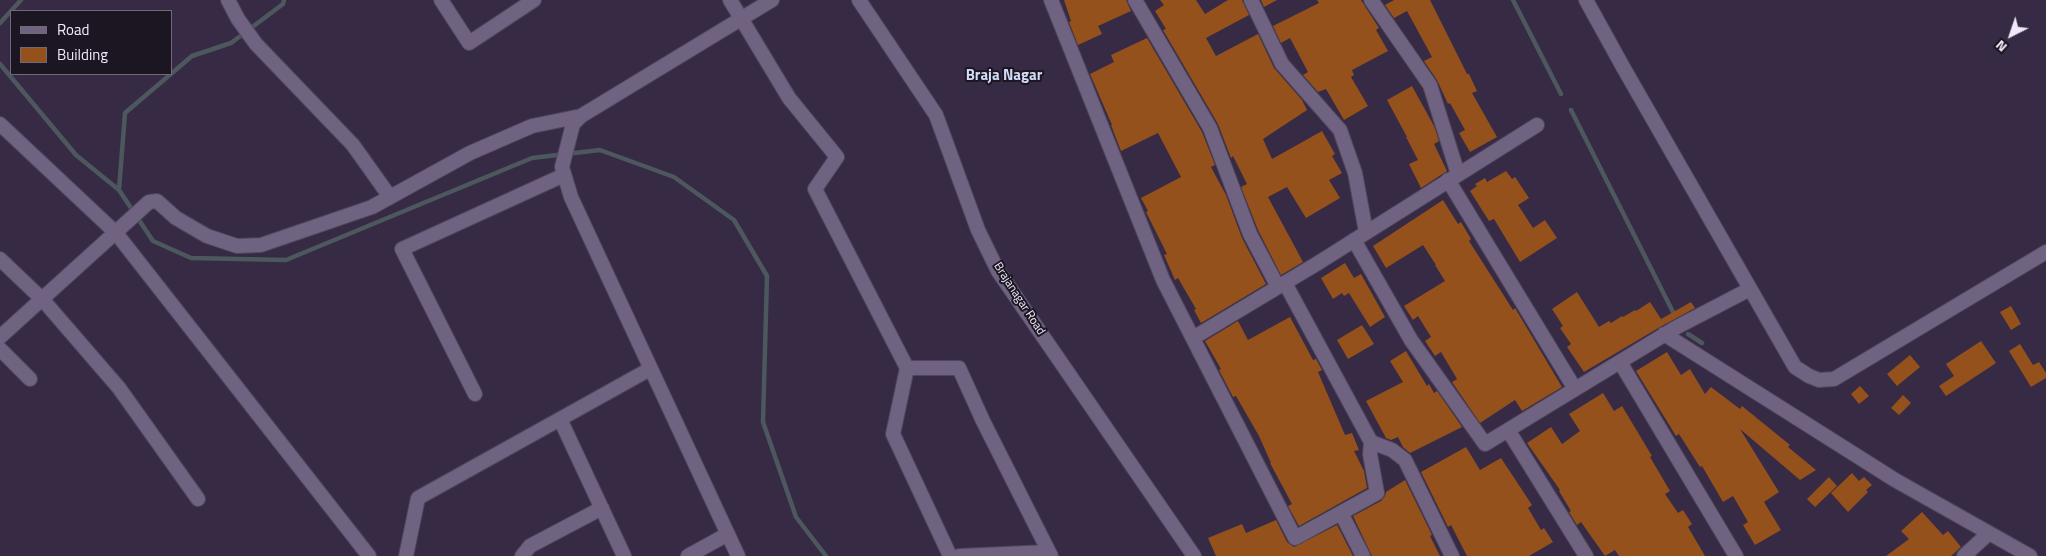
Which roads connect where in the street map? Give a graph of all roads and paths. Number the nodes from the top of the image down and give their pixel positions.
1 (228, 0) edge
2 (441, 0) edge
3 (534, 0) edge
4 (730, 0) edge
5 (772, 0) edge
6 (858, 0) edge
7 (1051, 0) edge
8 (1136, 0) edge
9 (1251, 0) edge
10 (1371, 0) edge
11 (1586, 0) edge
12 (741, 18) junction
13 (576, 120) junction
14 (0, 124) edge
15 (1537, 125) dead end
16 (563, 171) junction
17 (1453, 177) junction
18 (390, 197) junction
19 (120, 229) junction
20 (1366, 232) junction
21 (1354, 240) junction
22 (2046, 252) edge
23 (0, 259) edge
24 (1281, 285) junction
25 (1750, 289) junction
26 (43, 300) junction
27 (1664, 334) junction
28 (0, 337) edge
29 (1193, 338) junction
30 (0, 349) edge
31 (1620, 362) junction
32 (907, 368) junction
33 (650, 370) junction
34 (30, 379) dead end
35 (1575, 389) junction
36 (475, 394) dead end
37 (560, 419) junction
38 (1508, 430) junction
39 (1371, 442) junction
40 (198, 499) dead end
41 (602, 508) junction
42 (1341, 513) junction
43 (1989, 533) junction
44 (728, 534) junction
45 (1049, 554) edge
46 (369, 556) edge
47 (406, 556) edge
48 (522, 556) edge
49 (624, 556) edge
50 (688, 556) edge
51 (738, 556) edge
52 (950, 556) edge
53 (959, 556) edge
54 (1194, 556) edge
55 (1364, 556) edge
56 (1452, 556) edge
57 (1586, 556) edge
58 (1736, 556) edge
59 (1964, 556) edge
60 (2030, 556) edge

1 - 18 street
2 - 3 street
4 - 12 street
5 - 12 street
6 - 54 street, Brajanagar Road
7 - 29 street
8 - 24 street
9 - 20 street
10 - 17 street
11 - 25 street
12 - 13 street
12 - 32 street
13 - 16 street
13 - 18 street
14 - 19 street
15 - 17 street
16 - 33 street
16 - 36 street
17 - 20 street
17 - 35 street
18 - 19 street
19 - 26 street
19 - 46 street
20 - 21 street
21 - 24 street
21 - 38 street
22 - 25 street
23 - 26 street
24 - 29 street
24 - 39 street
25 - 27 street
26 - 28 street
26 - 40 street
27 - 31 street
27 - 43 street
29 - 42 street
30 - 34 street
31 - 35 street
31 - 58 street
32 - 45 street
32 - 52 street
33 - 37 street
33 - 44 street
35 - 38 street
37 - 41 street
37 - 47 street
38 - 57 street
39 - 42 street
39 - 56 street
41 - 48 street
41 - 49 street
42 - 55 street
43 - 59 street
43 - 60 street
44 - 50 street
44 - 51 street
45 - 53 street

